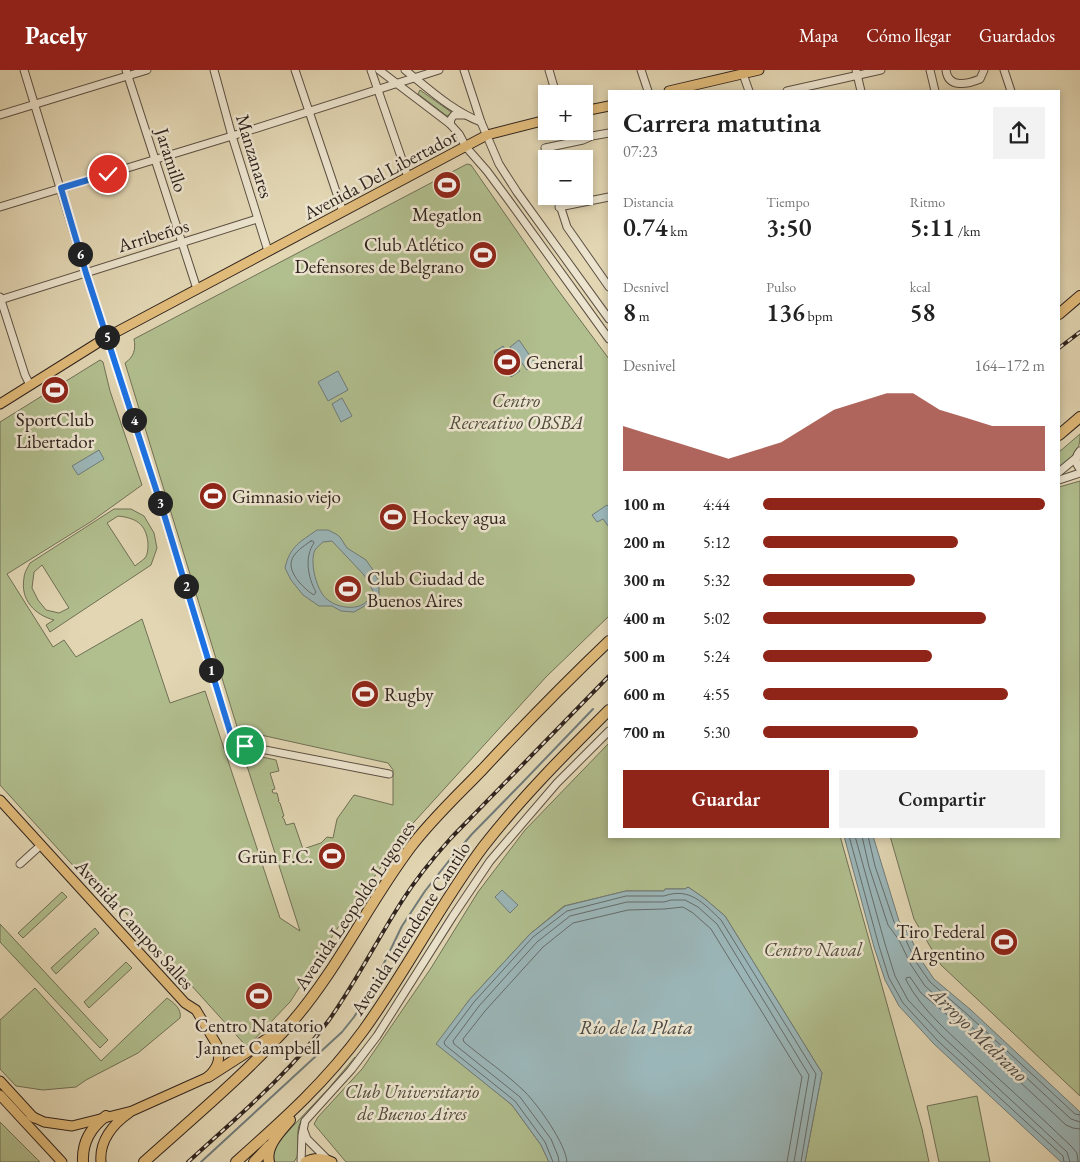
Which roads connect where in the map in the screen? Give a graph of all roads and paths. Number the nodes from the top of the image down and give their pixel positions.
1 (24, 70) edge
2 (146, 70) edge
3 (214, 70) edge
4 (295, 70) edge
5 (371, 70) edge
6 (379, 70) edge
7 (405, 70) edge
8 (417, 70) edge
9 (439, 70) edge
10 (464, 70) edge
11 (549, 70) edge
12 (641, 70) edge
13 (759, 70) edge
14 (880, 70) edge
15 (930, 70) edge
16 (946, 70) edge
17 (984, 70) edge
18 (1004, 70) edge
19 (127, 73) edge
20 (737, 73) edge
21 (857, 73) edge
22 (416, 78) junction
23 (398, 84) junction
24 (553, 85) edge
25 (378, 90) junction
26 (648, 90) edge
27 (673, 90) edge
28 (748, 90) edge
29 (800, 90) edge
30 (861, 90) edge
31 (934, 90) edge
32 (1011, 90) edge
33 (35, 104) junction
34 (608, 106) edge
35 (593, 109) edge
36 (308, 112) junction
37 (0, 115) edge
38 (465, 115) junction
39 (481, 122) junction
40 (538, 122) edge
41 (450, 124) junction
42 (608, 133) edge
43 (487, 135) junction
44 (232, 136) junction
45 (466, 147) junction
46 (546, 150) edge
47 (155, 159) junction
48 (499, 164) junction
49 (487, 171) junction
50 (408, 178) junction
51 (61, 188) junction
52 (608, 196) edge
53 (0, 207) edge
54 (559, 207) joint
55 (343, 212) junction
56 (257, 219) junction
57 (182, 243) junction
58 (268, 251) junction
59 (86, 273) junction
60 (608, 286) edge
61 (197, 289) junction
62 (1080, 296) edge
63 (0, 299) edge
64 (1060, 313) edge
65 (608, 319) edge
66 (107, 337) junction
67 (608, 338) edge
68 (30, 385) junction
69 (0, 404) edge
70 (1080, 417) edge
71 (1062, 433) edge
72 (1080, 451) edge
73 (1076, 458) junction
74 (1080, 469) edge
75 (1060, 471) edge
76 (1080, 474) edge
77 (1060, 480) edge
78 (608, 642) edge
79 (608, 711) edge
80 (608, 732) edge
81 (389, 774) dead end
82 (0, 800) edge
83 (41, 844) junction
84 (20, 864) dead end
85 (290, 1024) junction
86 (208, 1078) junction
87 (0, 1081) edge
88 (0, 1095) edge
89 (305, 1100) junction
90 (132, 1111) junction
91 (31, 1116) junction
92 (106, 1116) junction
93 (40, 1124) dead end
94 (303, 1128) junction
95 (277, 1137) junction
96 (60, 1160) edge
97 (329, 1161) edge
98 (83, 1162) edge
99 (101, 1162) edge
100 (144, 1162) edge
101 (236, 1162) edge
102 (254, 1162) edge
103 (269, 1162) edge
104 (301, 1162) edge
105 (305, 1162) edge

1 - 33 street
2 - 19 street
3 - 44 street, Manzanares
4 - 36 street
5 - 25 street
6 - 23 street
7 - 22 street
8 - 22 street
9 - 22 street
10 - 39 street
11 - 24 street
12 - 26 street
13 - 20 main road
14 - 21 street
15 - 31 street
16 - 17 street
18 - 32 street
19 - 33 street
19 - 47 street, Jaramillo
20 - 27 main road
20 - 28 street
21 - 29 street
21 - 30 street
22 - 23 street
22 - 38 street
23 - 25 street
23 - 41 street
25 - 36 street
25 - 50 street
33 - 37 street
33 - 51 street
34 - 35 main road
36 - 44 street
36 - 55 street
38 - 39 street
38 - 41 street
39 - 43 street
40 - 43 main road, Avenida Del Libertador
41 - 45 street
42 - 46 street
43 - 45 main road, Avenida Del Libertador
43 - 48 street
44 - 47 street
44 - 56 street, Manzanares
45 - 49 street
45 - 50 main road, Avenida Del Libertador
47 - 51 street
47 - 57 street, Jaramillo
48 - 49 street
48 - 65 street
49 - 67 street
50 - 55 main road, Avenida Del Libertador
51 - 53 street
51 - 59 street
52 - 54 street
54 - 60 street
55 - 58 main road, Avenida Del Libertador
56 - 57 street, Arribeños
56 - 58 street, Manzanares
57 - 59 street, Arribeños
57 - 61 street, Jaramillo
58 - 61 main road, Avenida Del Libertador
59 - 63 street, Arribeños
59 - 66 street
61 - 66 main road, Avenida Del Libertador
62 - 64 highway
63 - 68 street
66 - 68 main road, Avenida Del Libertador
66 - 81 street
68 - 69 main road, Avenida Del Libertador
70 - 71 highway
72 - 73 street
73 - 74 street
73 - 75 street
76 - 77 street
78 - 85 highway, Avenida Leopoldo Lugones
79 - 89 highway, Avenida Intendente Cantilo
80 - 94 street, Avenida Intendente Cantilo
82 - 83 main road, Avenida Campos Salles
83 - 84 street
83 - 86 main road, Avenida Campos Salles
85 - 86 highway
85 - 100 highway, Avenida Leopoldo Lugones
86 - 90 main road
87 - 91 main road
88 - 96 main road
89 - 95 highway
89 - 101 highway, Avenida Intendente Cantilo
90 - 92 main road
90 - 99 main road
91 - 92 main road
91 - 93 main road
92 - 98 highway
94 - 97 street
94 - 104 street
95 - 102 highway
95 - 103 highway
97 - 105 main road

